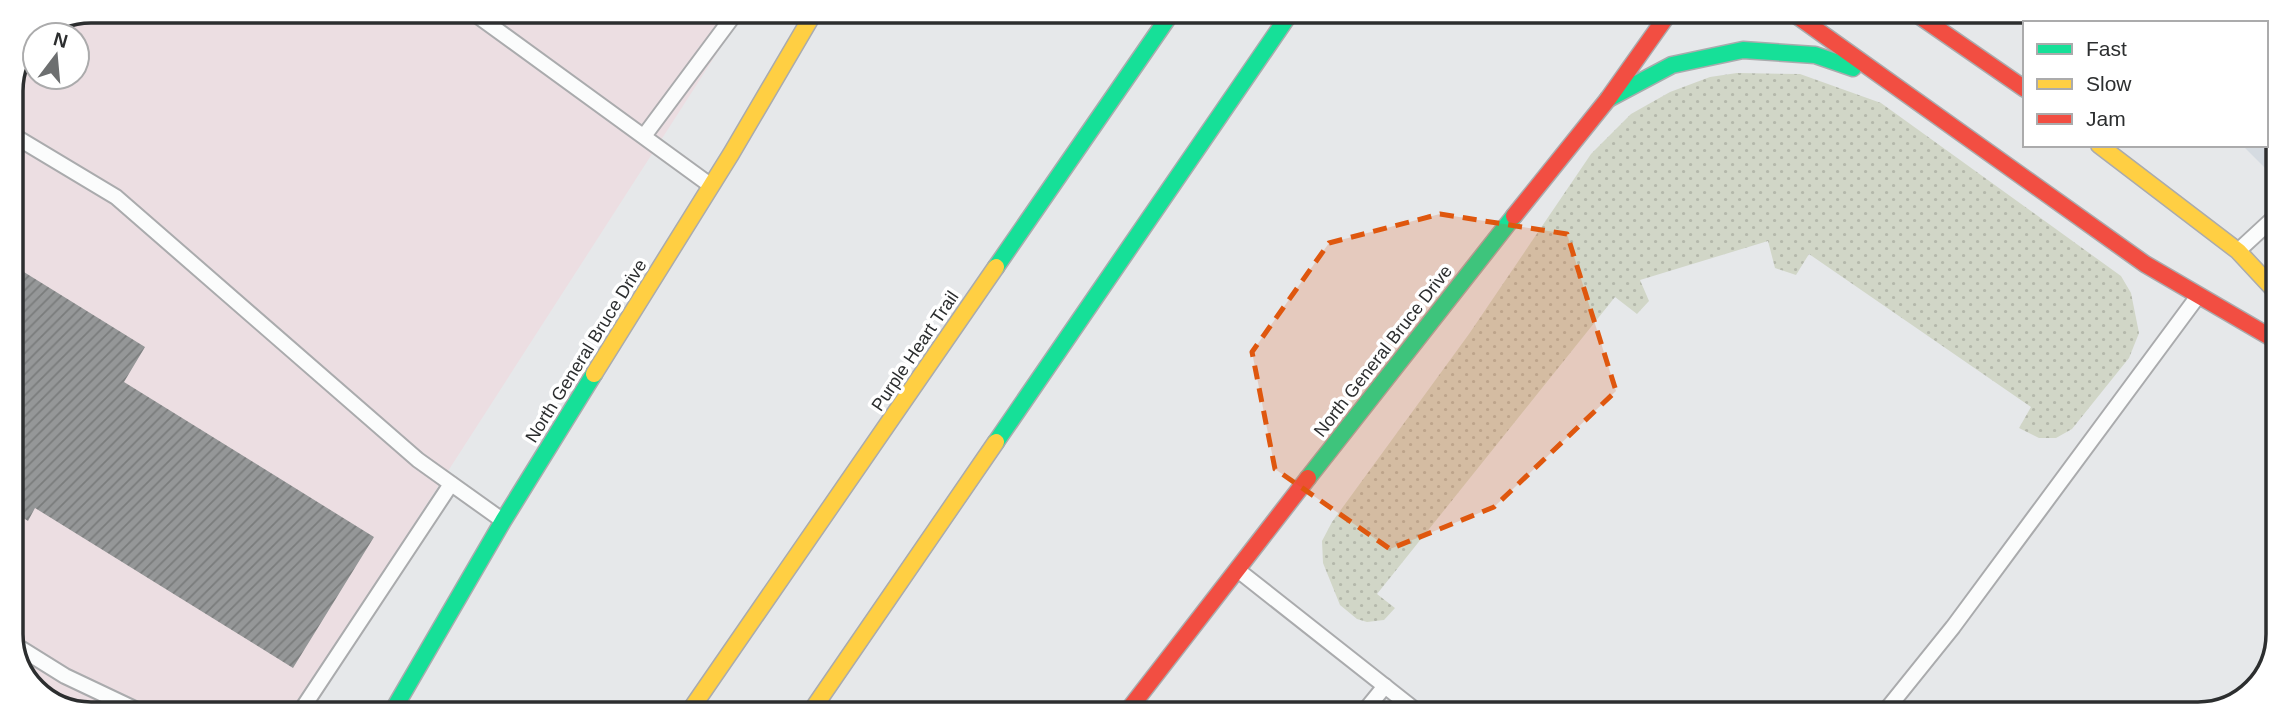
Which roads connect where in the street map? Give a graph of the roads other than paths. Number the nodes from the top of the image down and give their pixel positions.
1 (488, 23) edge
2 (728, 23) edge
3 (808, 23) edge
4 (1164, 23) edge
5 (1283, 23) edge
6 (1662, 23) edge
7 (1807, 23) edge
8 (1929, 23) edge
9 (1883, 78) junction
10 (2023, 88) edge
11 (1608, 99) junction
12 (644, 136) junction
13 (23, 142) edge
14 (2102, 147) edge
15 (710, 186) junction
16 (2266, 225) edge
17 (2238, 251) junction
18 (2266, 281) edge
19 (2198, 295) junction
20 (2266, 335) edge
21 (451, 484) junction
22 (503, 521) junction
23 (1237, 569) junction
24 (25, 651) edge
25 (1385, 686) junction
26 (120, 702) edge
27 (307, 702) edge
28 (398, 702) edge
29 (696, 702) edge
30 (818, 702) edge
31 (1134, 702) edge
32 (1372, 702) edge
33 (1405, 702) edge
34 (1894, 702) edge

1 - 12 lane
2 - 12 lane
3 - 15 main road, North General Bruce Drive
4 - 29 main road, Purple Heart Trail
5 - 30 main road
6 - 11 main road, North General Bruce Drive
7 - 9 main road
8 - 10 main road
9 - 11 main road
9 - 19 main road
11 - 23 main road, North General Bruce Drive
12 - 15 lane
13 - 21 lane
14 - 17 main road
15 - 22 main road, North General Bruce Drive
16 - 17 lane
17 - 18 main road
19 - 20 main road
19 - 34 lane
21 - 22 lane
21 - 27 lane
22 - 28 main road, North General Bruce Drive
23 - 25 lane
23 - 31 main road, North General Bruce Drive
24 - 26 lane
25 - 32 lane
25 - 33 lane

